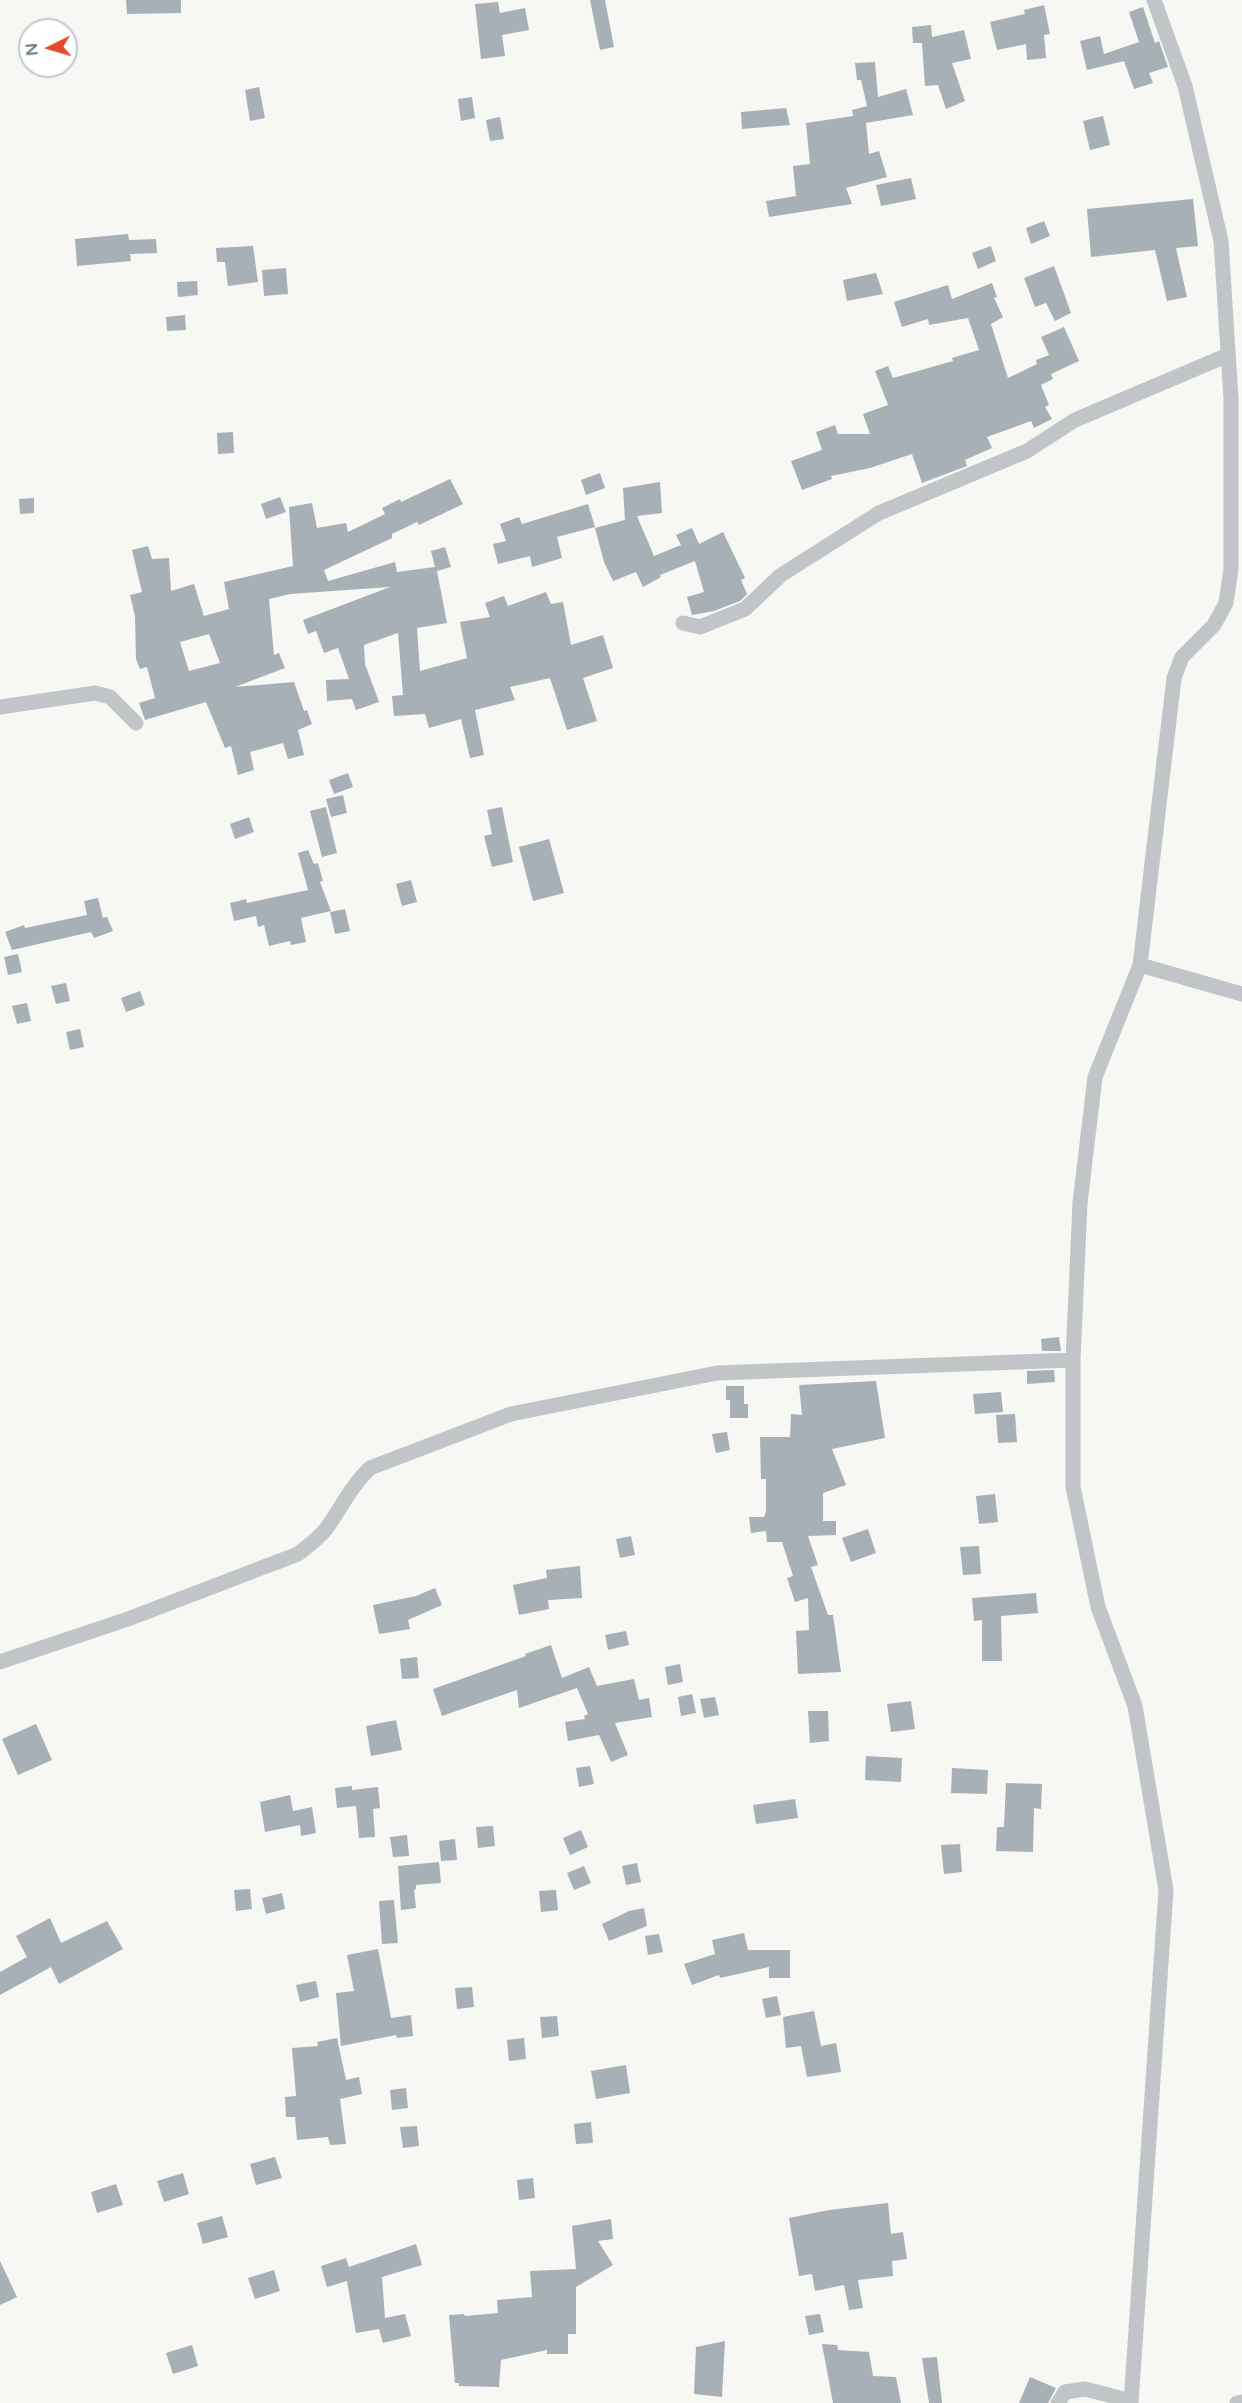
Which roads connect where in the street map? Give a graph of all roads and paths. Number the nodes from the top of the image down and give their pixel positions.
1 (1154, 0) edge
2 (1228, 355) junction
3 (683, 623) dead end
4 (0, 707) edge
5 (136, 723) dead end
6 (1140, 965) junction
7 (1242, 994) edge
8 (1073, 1360) junction
9 (0, 1662) edge
10 (1242, 2402) edge
11 (1058, 2403) edge
12 (1122, 2403) edge
13 (1131, 2403) edge
14 (1237, 2403) edge

1 - 2 street
2 - 3 street
2 - 6 street
4 - 5 street
6 - 7 street
6 - 8 street
8 - 9 street
8 - 13 street
10 - 14 street
11 - 12 street

